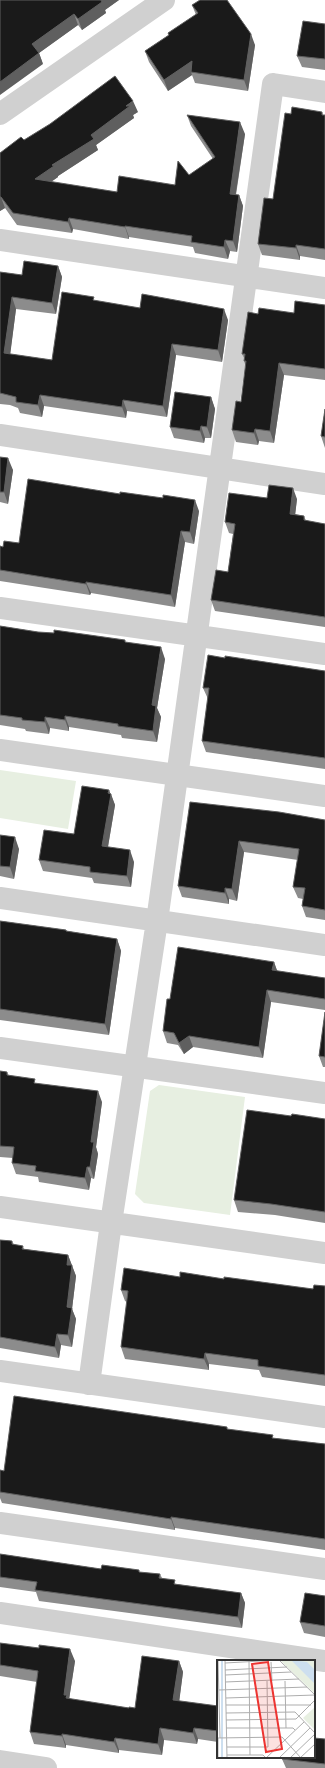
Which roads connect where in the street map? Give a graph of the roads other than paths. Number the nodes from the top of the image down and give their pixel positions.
1 (164, 0) edge
2 (325, 92) edge
3 (0, 114) edge
4 (0, 240) edge
5 (247, 276) junction
6 (325, 288) edge
7 (0, 435) edge
8 (220, 468) junction
9 (325, 484) edge
10 (0, 608) edge
11 (197, 635) junction
12 (325, 654) edge
13 (0, 750) edge
14 (178, 775) junction
15 (325, 796) edge
16 (0, 898) edge
17 (157, 921) junction
18 (325, 945) edge
19 (0, 1048) edge
20 (134, 1067) junction
21 (325, 1093) edge
22 (0, 1207) edge
23 (111, 1223) junction
24 (325, 1253) edge
25 (0, 1374) edge
26 (89, 1384) junction
27 (325, 1417) edge
28 (0, 1523) edge
29 (325, 1569) edge
30 (0, 1613) edge
31 (312, 1660) edge
32 (315, 1660) edge
33 (325, 1662) edge
34 (0, 1762) edge
35 (46, 1768) edge

1 - 3 street
2 - 5 street
4 - 5 street
5 - 6 street
5 - 8 street
7 - 8 street
8 - 9 street
8 - 11 street
10 - 11 street
11 - 12 street
11 - 14 street
13 - 14 street
14 - 15 street
14 - 17 street
16 - 17 street
17 - 18 street
17 - 20 street
19 - 20 street
20 - 21 street
20 - 23 street
22 - 23 street
23 - 24 street
23 - 26 street
25 - 26 street
26 - 27 street
28 - 29 street
30 - 31 street
32 - 33 street
34 - 35 street

